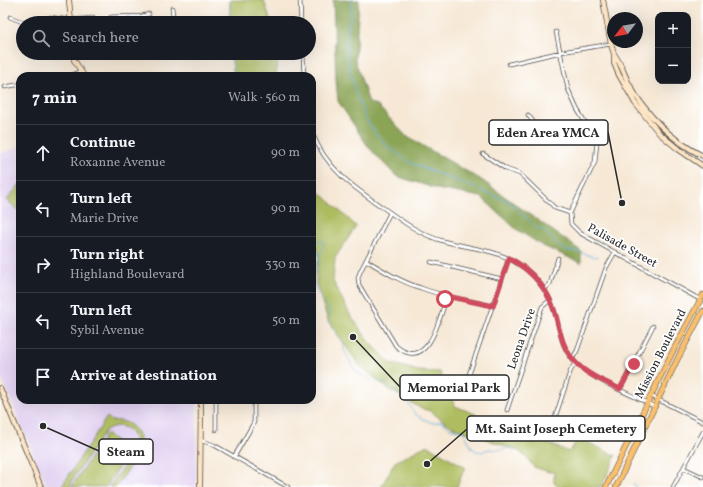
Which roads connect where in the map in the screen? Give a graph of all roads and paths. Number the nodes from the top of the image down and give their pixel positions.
1 (69, 0) edge
2 (300, 0) edge
3 (603, 0) edge
4 (172, 8) dead end
5 (150, 14) dead end
6 (70, 16) edge
7 (137, 16) edge
8 (173, 16) edge
9 (301, 16) edge
10 (10, 18) dead end
11 (16, 20) edge
12 (607, 22) edge
13 (556, 32) dead end
14 (607, 45) edge
15 (612, 48) edge
16 (561, 52) junction
17 (614, 54) junction
18 (74, 60) edge
19 (303, 60) edge
20 (509, 64) dead end
21 (81, 71) edge
22 (304, 72) edge
23 (16, 85) edge
24 (5, 87) dead end
25 (528, 115) dead end
26 (587, 125) junction
27 (316, 140) edge
28 (483, 154) dead end
29 (703, 156) edge
30 (703, 166) edge
31 (390, 213) junction
32 (570, 213) junction
33 (615, 252) junction
34 (509, 258) junction
35 (558, 258) dead end
36 (366, 260) junction
37 (431, 262) dead end
38 (502, 279) junction
39 (544, 290) junction
40 (446, 296) junction
41 (702, 298) edge
42 (550, 300) junction
43 (493, 306) junction
44 (703, 311) edge
45 (653, 326) dead end
46 (572, 359) junction
47 (575, 363) junction
48 (0, 388) edge
49 (464, 389) dead end
50 (620, 389) junction
51 (651, 395) junction
52 (658, 400) junction
53 (647, 402) junction
54 (201, 404) edge
55 (216, 404) edge
56 (254, 404) edge
57 (655, 407) junction
58 (507, 410) dead end
59 (703, 422) edge
60 (552, 424) dead end
61 (216, 430) dead end
62 (703, 432) edge
63 (200, 440) junction
64 (234, 457) junction
65 (684, 468) junction
66 (703, 477) edge
67 (42, 487) edge
68 (200, 487) edge
69 (288, 487) edge
70 (606, 487) edge
71 (616, 487) edge
72 (673, 487) edge

1 - 6 main road
2 - 9 street
3 - 12 main road
4 - 8 street
5 - 7 street
10 - 11 street
13 - 16 street
14 - 16 street
15 - 17 main road
16 - 20 street
16 - 26 street
17 - 29 main road
17 - 30 main road
18 - 21 main road
19 - 22 street
23 - 24 street
25 - 26 street
26 - 32 street
27 - 31 street
28 - 32 street
31 - 34 street
31 - 36 street
32 - 33 street, Palisade Street
33 - 41 street, Palisade Street
33 - 46 street
34 - 38 street
34 - 39 street
35 - 39 street
36 - 40 street
36 - 40 street
37 - 38 street
38 - 43 street
39 - 42 street
40 - 43 street
41 - 51 main road, Mission Boulevard
42 - 46 street
42 - 58 street, Leona Drive
43 - 49 street
44 - 52 main road, Mission Boulevard
45 - 50 street
46 - 47 street
47 - 50 street
47 - 60 street
48 - 67 main road
50 - 53 street
51 - 52 street
51 - 53 main road, Mission Boulevard
52 - 57 main road, Mission Boulevard
52 - 59 street
53 - 57 street
53 - 70 main road, Mission Boulevard
54 - 63 main road
55 - 61 street
56 - 64 street
57 - 71 main road, Mission Boulevard
62 - 65 street
63 - 64 street
63 - 68 main road
64 - 69 street
65 - 66 street
65 - 72 street

